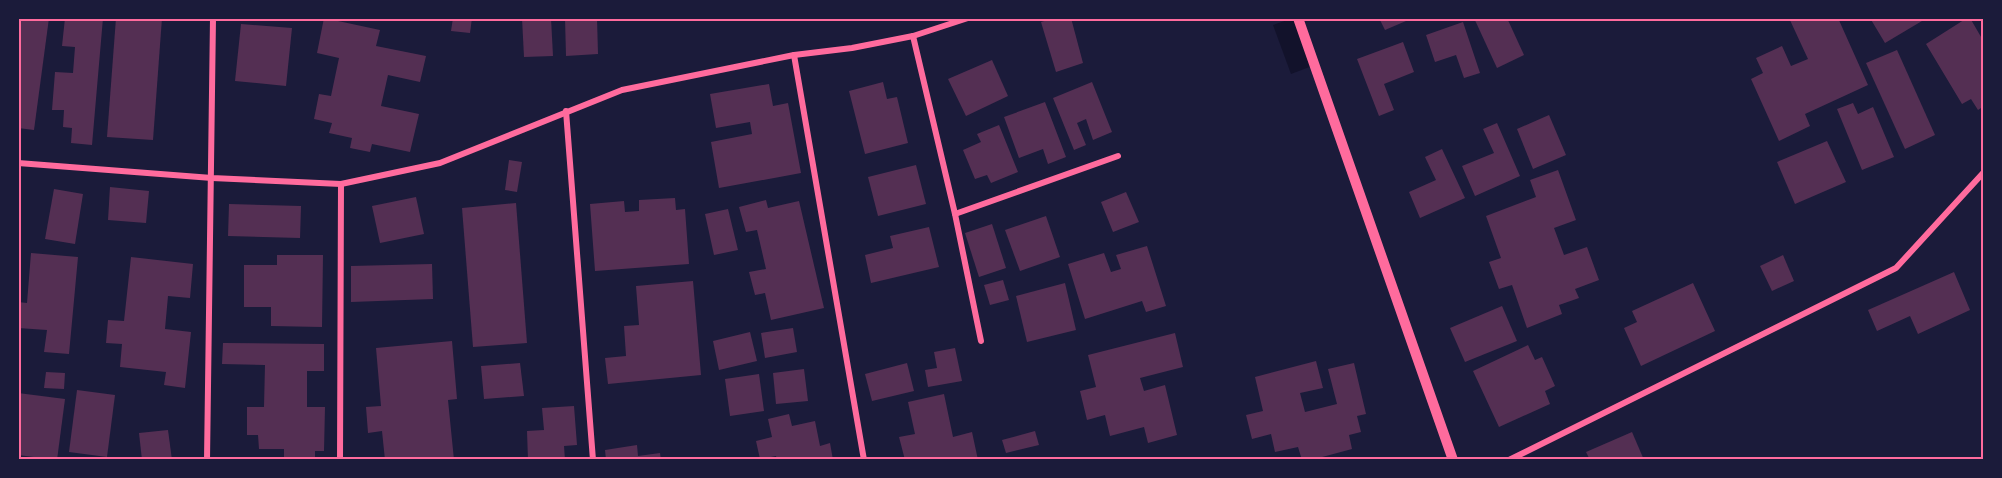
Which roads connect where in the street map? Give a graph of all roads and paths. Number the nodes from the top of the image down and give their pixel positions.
1 (213, 18) edge
2 (968, 18) edge
3 (1298, 18) edge
4 (913, 36) junction
5 (794, 55) junction
6 (566, 111) junction
7 (1118, 156) dead end
8 (18, 163) edge
9 (1984, 172) edge
10 (212, 178) junction
11 (341, 183) junction
12 (954, 214) junction
13 (981, 341) dead end
14 (207, 460) edge
15 (340, 460) edge
16 (593, 460) edge
17 (864, 460) edge
18 (1453, 460) edge
19 (1509, 460) edge

1 - 10 street
2 - 4 street
3 - 18 street
4 - 5 street
4 - 12 street
5 - 6 street
5 - 17 street
6 - 11 street
6 - 16 street
7 - 12 street
8 - 10 street
9 - 19 street
10 - 11 street
10 - 14 street
11 - 15 street
12 - 13 street

